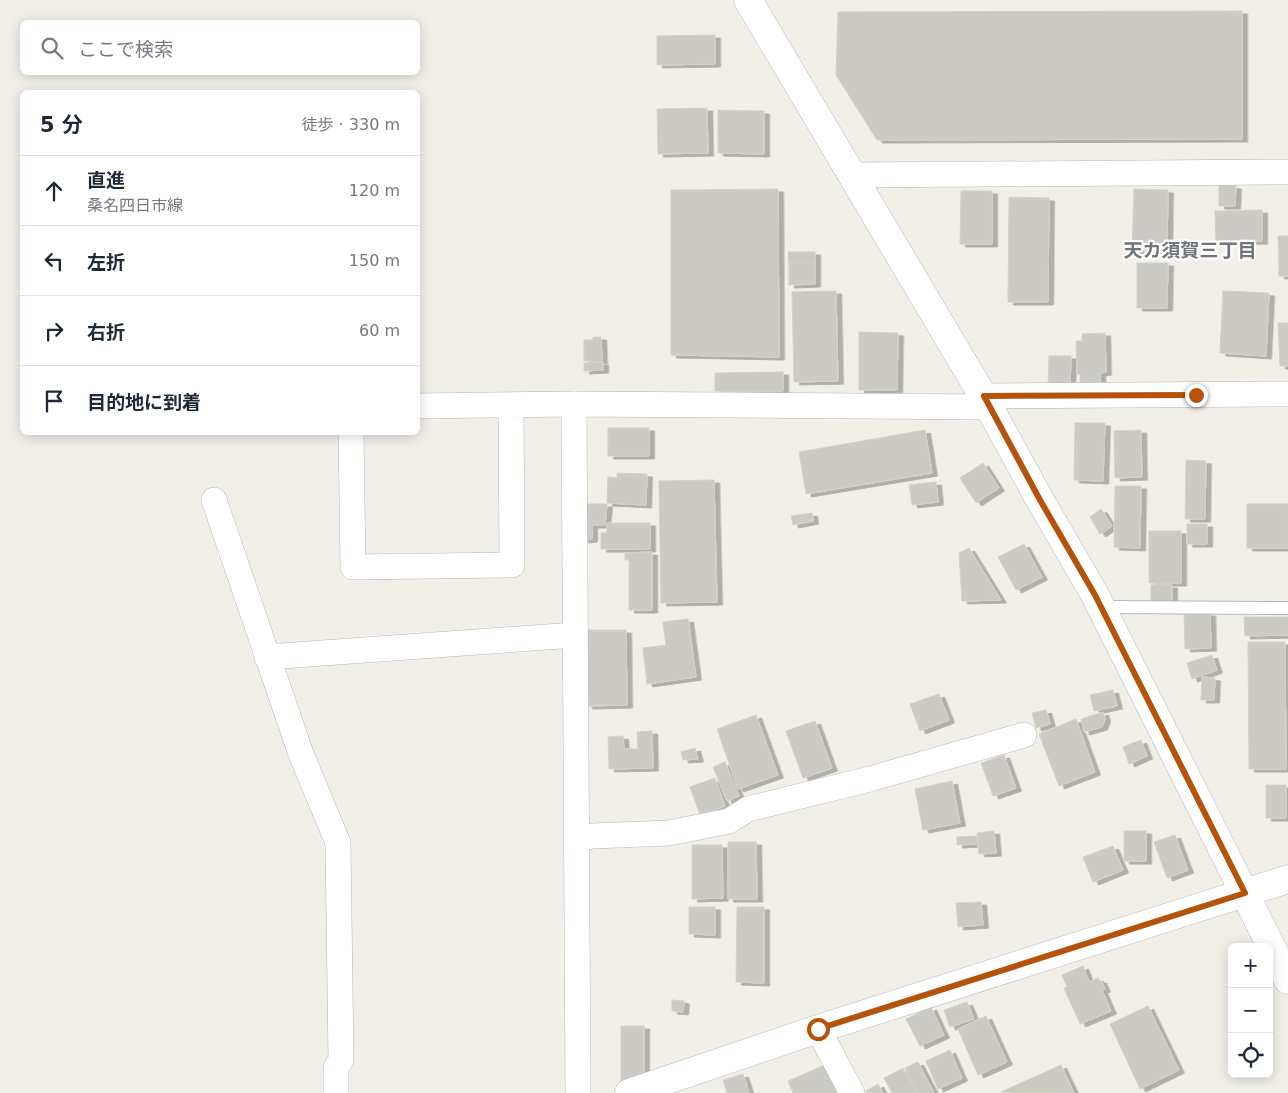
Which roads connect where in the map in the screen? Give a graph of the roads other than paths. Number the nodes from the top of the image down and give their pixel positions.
1 (748, 0) edge
2 (1288, 172) edge
3 (853, 175) junction
4 (1288, 394) edge
5 (986, 401) junction
6 (574, 404) junction
7 (511, 405) junction
8 (420, 406) edge
9 (351, 435) edge
10 (214, 500) dead end
11 (1102, 607) junction
12 (1288, 608) edge
13 (575, 635) junction
14 (267, 657) junction
15 (1024, 735) dead end
16 (576, 840) junction
17 (1288, 879) edge
18 (1245, 893) junction
19 (1288, 980) edge
20 (818, 1029) junction
21 (336, 1093) edge
22 (578, 1093) edge
23 (629, 1093) edge
24 (852, 1093) edge

1 - 3 street
2 - 3 street
3 - 5 street
4 - 5 street
5 - 6 street
5 - 11 street
6 - 7 street
6 - 13 street
7 - 8 street
7 - 9 street
10 - 14 street
11 - 12 lane
11 - 18 street
13 - 14 street
13 - 16 street
14 - 21 street
15 - 16 street
16 - 22 street
17 - 18 street
18 - 19 street
18 - 20 street
20 - 23 street
20 - 24 street

